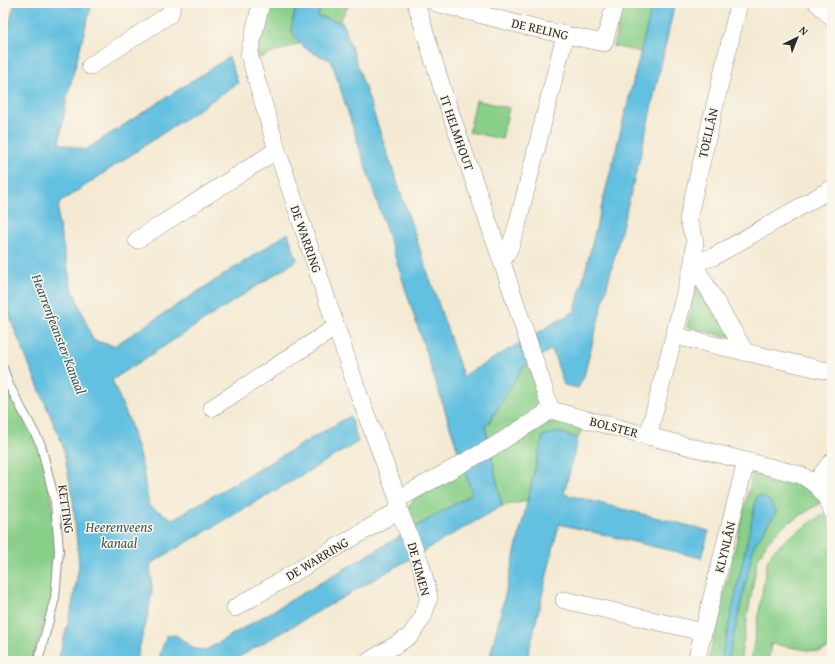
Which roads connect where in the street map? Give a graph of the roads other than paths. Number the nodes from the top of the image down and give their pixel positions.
1 (173, 3) edge
2 (261, 3) edge
3 (416, 3) edge
4 (436, 3) edge
5 (614, 3) edge
6 (739, 3) edge
7 (817, 3) edge
8 (832, 17) edge
9 (565, 35) junction
10 (90, 66) dead end
11 (277, 150) junction
12 (832, 185) edge
13 (137, 240) dead end
14 (502, 262) junction
15 (694, 263) junction
16 (336, 327) junction
17 (675, 336) junction
18 (746, 353) junction
19 (3, 368) edge
20 (832, 372) edge
21 (212, 408) dead end
22 (551, 410) junction
23 (648, 436) junction
24 (746, 461) junction
25 (832, 462) edge
26 (815, 483) junction
27 (399, 505) junction
28 (832, 511) edge
29 (564, 600) dead end
30 (235, 608) dead end
31 (704, 632) junction
32 (38, 661) edge
33 (369, 661) edge
34 (696, 661) edge

1 - 10 street
2 - 11 street, DE WARRING
3 - 14 street, IT HELMHOUT
4 - 9 street, DE RELING
5 - 9 street, DE RELING
6 - 15 street, TOELLÂN
7 - 8 street
9 - 14 street
11 - 13 street
11 - 16 street, DE WARRING
12 - 15 street
14 - 22 street, IT HELMHOUT
15 - 17 street, TOELLÂN
15 - 18 street
16 - 21 street
16 - 27 street, DE WARRING
17 - 18 street
17 - 23 street, TOELLÂN
18 - 20 street
19 - 32 lane, KETTING
22 - 23 street, BOLSTER
22 - 27 street
23 - 24 street, BOLSTER
24 - 26 street, BOLSTER
24 - 31 street, KLYNLÂN
25 - 26 street
26 - 28 street, BOLSTER
27 - 30 street, DE WARRING
27 - 33 street, DE KIMEN
29 - 31 street
31 - 34 street, KLYNLÂN

